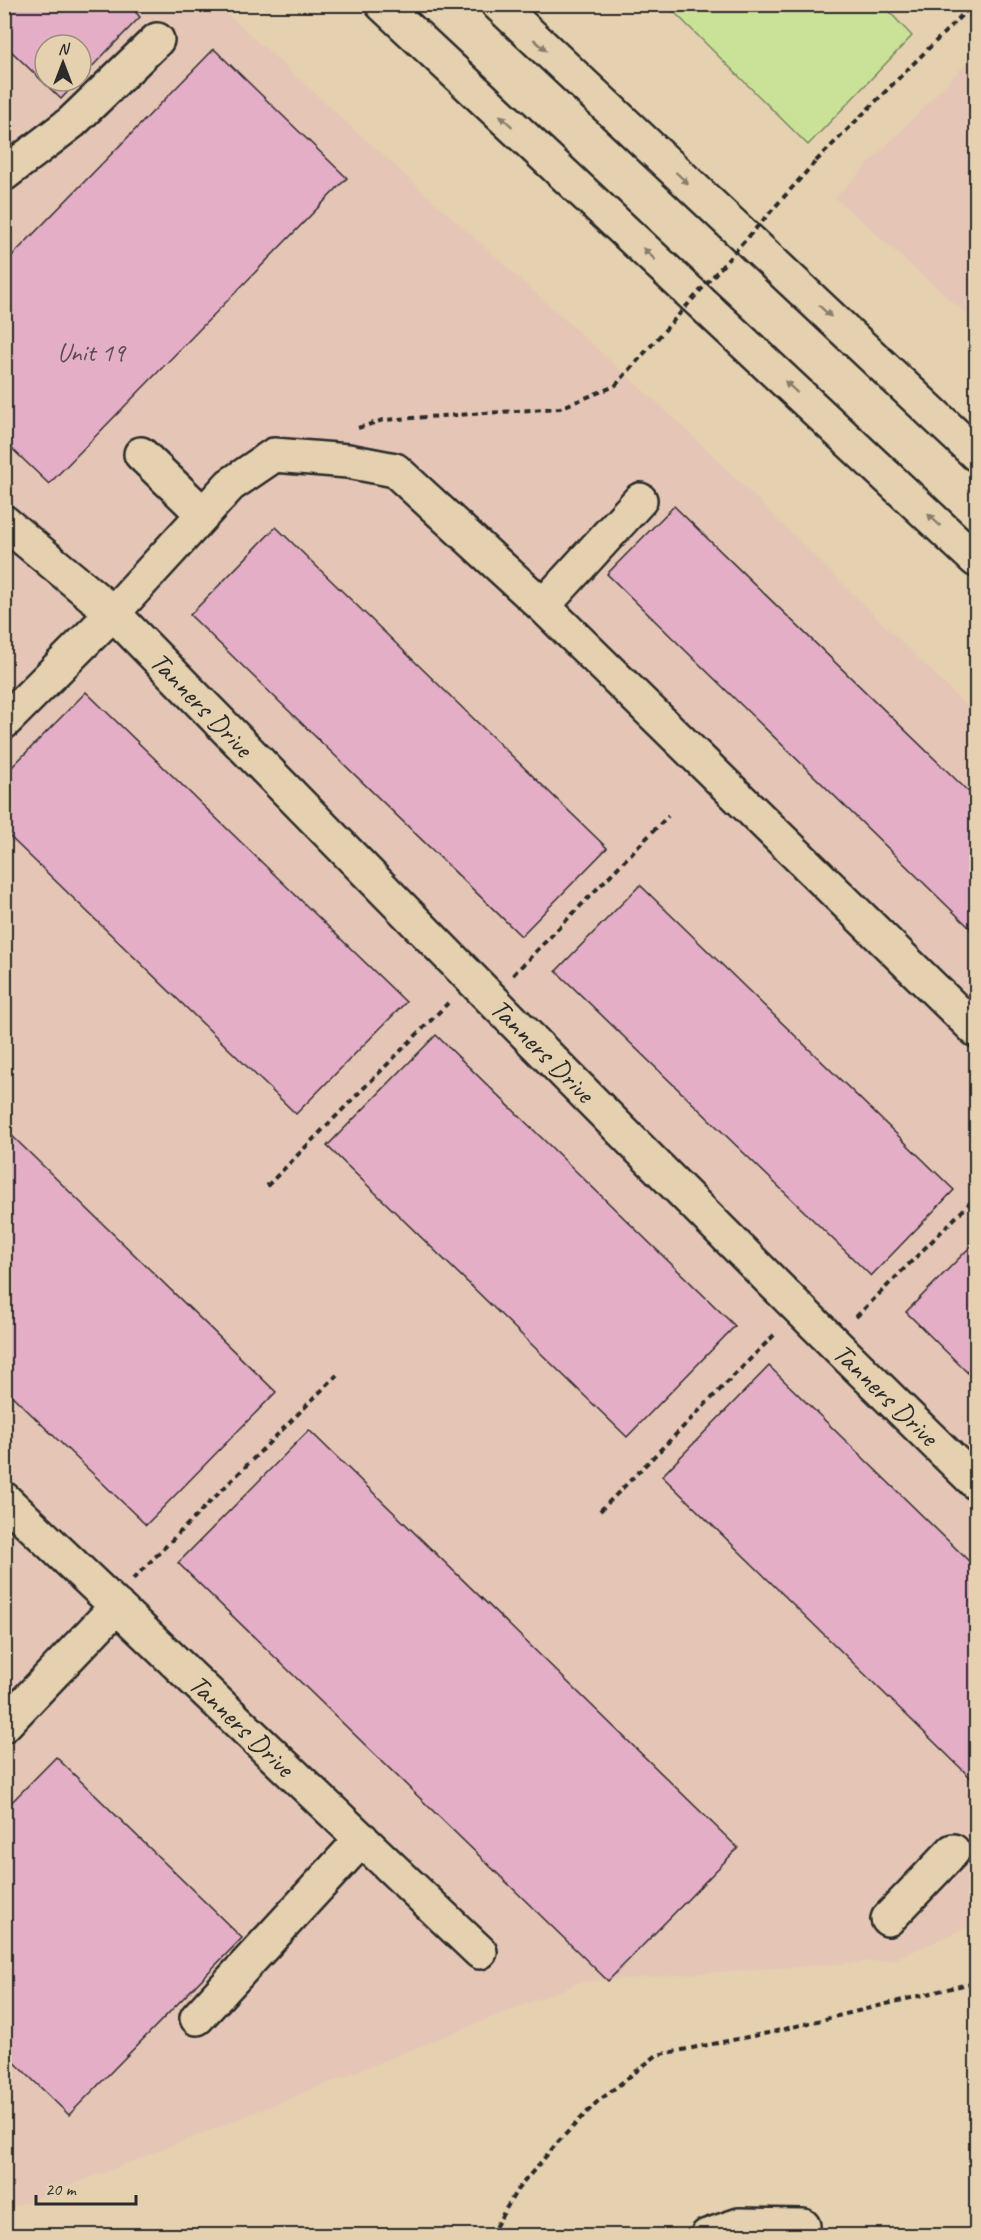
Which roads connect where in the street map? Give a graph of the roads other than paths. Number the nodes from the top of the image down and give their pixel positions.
1 (382, 4) edge
2 (498, 4) edge
3 (157, 40) dead end
4 (4, 174) edge
5 (141, 454) dead end
6 (976, 454) edge
7 (640, 500) dead end
8 (203, 514) junction
9 (4, 522) edge
10 (976, 560) edge
11 (543, 606) junction
12 (113, 613) junction
13 (4, 722) edge
14 (976, 1030) edge
15 (976, 1483) edge
16 (4, 1498) edge
17 (115, 1603) junction
18 (4, 1725) edge
19 (362, 1839) junction
20 (953, 1851) dead end
21 (888, 1919) dead end
22 (480, 1952) dead end
23 (197, 2018) dead end
24 (803, 2226) dead end
25 (707, 2235) edge

10 -> 1 main road
2 -> 6 main road
3 - 4 main road
5 - 8 main road
7 - 11 main road
8 - 11 main road
8 - 12 main road
9 - 12 main road, Tanners Drive
11 - 14 main road
12 - 13 main road
12 - 15 main road, Tanners Drive
16 - 17 main road, Tanners Drive
17 - 18 main road
17 - 19 main road, Tanners Drive
19 - 22 main road, Tanners Drive
19 - 23 main road
20 - 21 main road
24 - 25 main road

